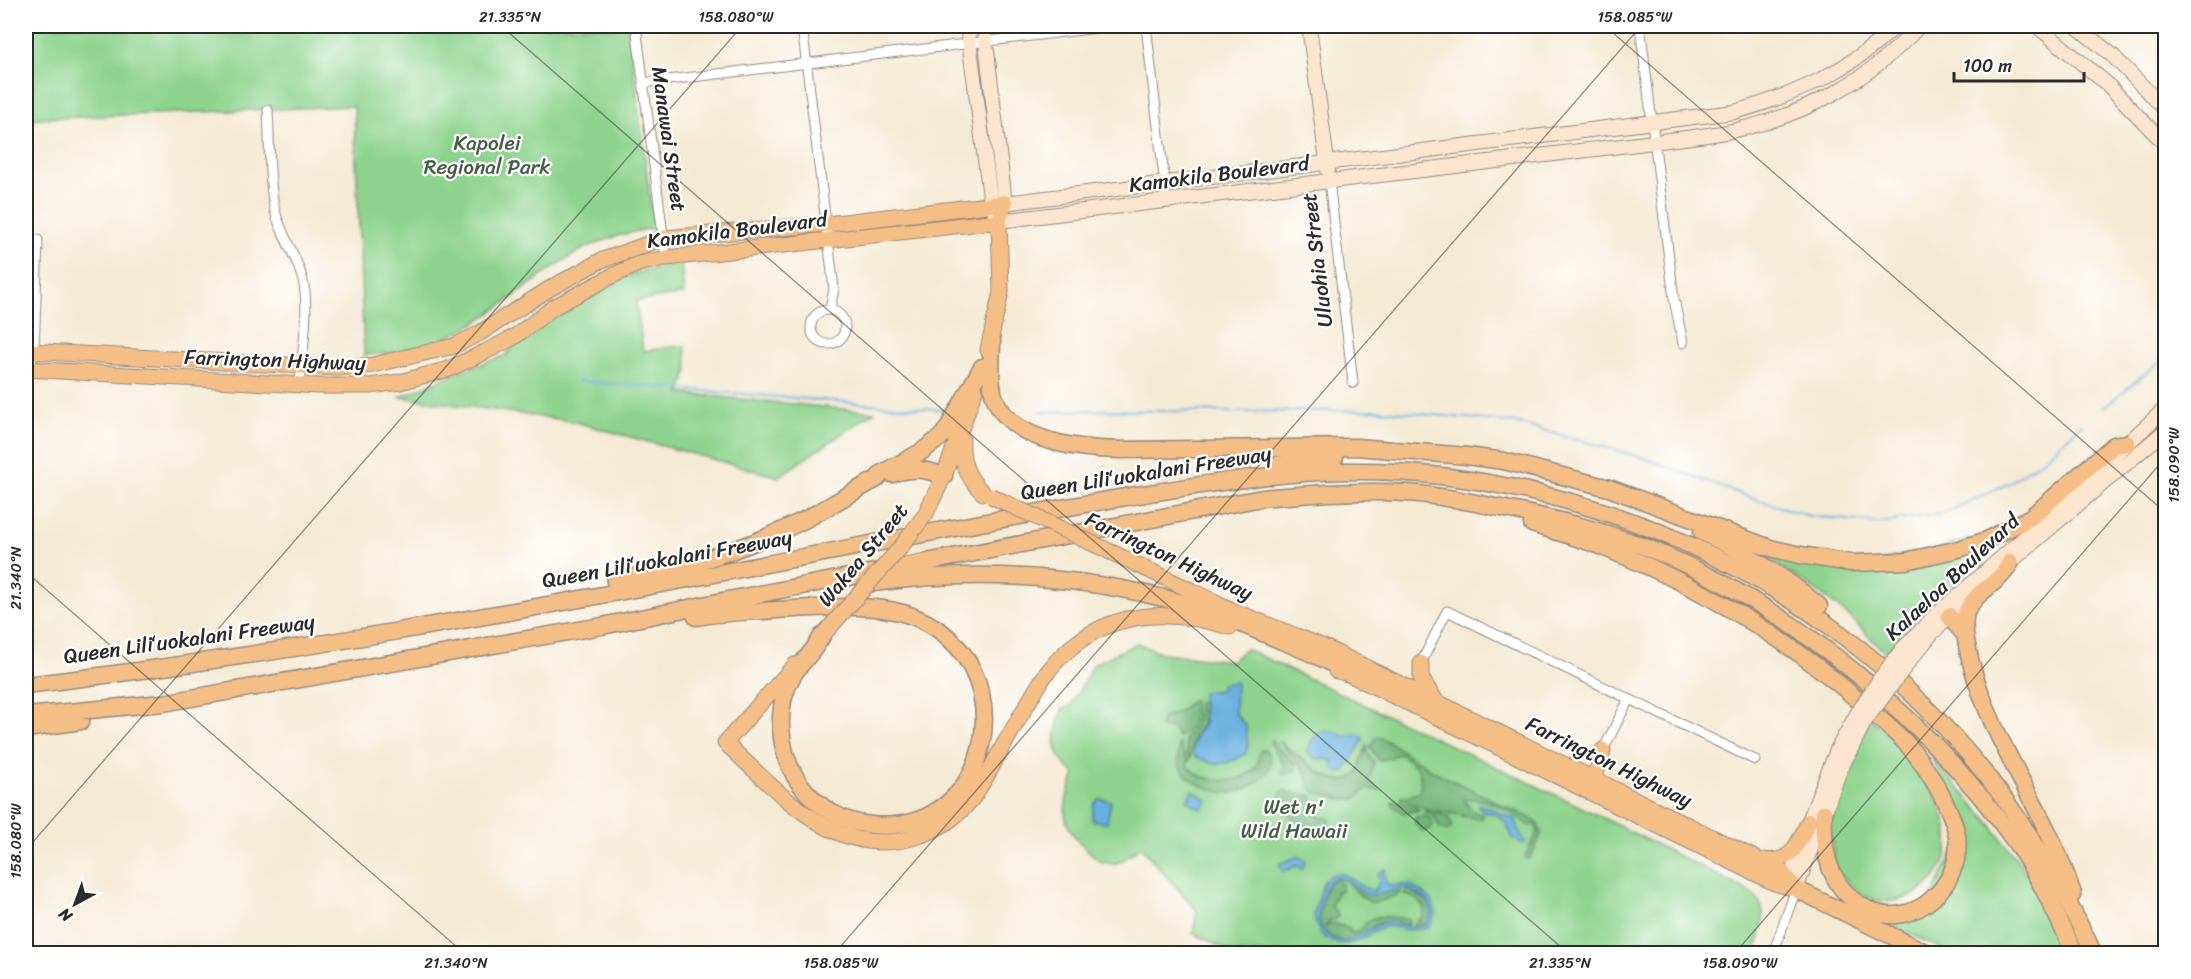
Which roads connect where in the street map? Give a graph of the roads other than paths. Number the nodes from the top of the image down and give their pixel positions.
1 (636, 26) edge
2 (802, 26) edge
3 (967, 26) edge
4 (984, 26) edge
5 (1114, 26) edge
6 (1146, 26) edge
7 (1309, 26) edge
8 (1640, 26) edge
9 (1896, 26) edge
10 (1919, 26) edge
11 (2037, 26) edge
12 (2076, 26) edge
13 (986, 41) junction
14 (969, 43) junction
15 (806, 63) junction
16 (643, 83) junction
17 (268, 110) dead end
18 (2166, 110) edge
19 (1652, 123) junction
20 (1654, 142) junction
21 (2166, 145) edge
22 (1327, 163) junction
23 (1329, 181) junction
24 (1164, 184) junction
25 (1167, 202) junction
26 (998, 204) junction
27 (999, 221) junction
28 (827, 224) junction
29 (664, 238) junction
30 (38, 240) dead end
31 (829, 240) junction
32 (666, 258) junction
33 (830, 310) dead end
34 (505, 317) joint
35 (514, 337) joint
36 (992, 340) junction
37 (1683, 343) dead end
38 (30, 351) edge
39 (301, 365) junction
40 (982, 367) junction
41 (27, 369) edge
42 (300, 383) junction
43 (1353, 383) dead end
44 (2166, 408) edge
45 (962, 430) junction
46 (2166, 430) edge
47 (2127, 443) junction
48 (1504, 461) junction
49 (944, 476) junction
50 (877, 479) junction
51 (1609, 488) junction
52 (987, 494) junction
53 (1460, 500) junction
54 (1064, 507) junction
55 (2010, 562) junction
56 (723, 601) junction
57 (1949, 616) junction
58 (1965, 635) junction
59 (822, 636) junction
60 (314, 644) junction
61 (1906, 656) junction
62 (416, 658) junction
63 (1878, 662) junction
64 (1421, 663) junction
65 (1347, 673) junction
66 (1392, 680) junction
67 (26, 685) edge
68 (1629, 699) junction
69 (1437, 701) junction
70 (163, 703) junction
71 (26, 716) edge
72 (26, 729) edge
73 (725, 743) joint
74 (1755, 760) dead end
75 (1598, 764) junction
76 (1568, 773) junction
77 (1816, 817) junction
78 (1758, 859) junction
79 (1796, 889) junction
80 (1773, 954) edge
81 (1929, 954) edge
82 (2075, 954) edge
83 (2095, 954) edge

1 - 16 street, Manawai Street
2 - 15 street
3 - 14 main road, Wakea Street
4 - 13 main road, Wakea Street
5 - 13 street
6 - 24 street
7 - 22 main road, Uluohia Street
8 - 19 street
9 - 19 main road, Kamokila Boulevard
10 - 20 main road, Kamokila Boulevard
11 - 21 main road
12 - 18 main road
13 - 14 street
13 - 26 main road, Wakea Street
14 - 15 street
14 - 26 main road, Wakea Street
15 - 16 street
15 - 28 street
16 - 29 street, Manawai Street
17 - 39 street
19 - 20 street
19 - 22 main road, Kamokila Boulevard
20 - 23 main road, Kamokila Boulevard
20 - 37 street
22 - 23 main road, Uluohia Street
22 - 24 main road, Kamokila Boulevard
23 - 25 main road, Kamokila Boulevard
23 - 43 street, Uluohia Street
24 - 25 street
24 - 26 main road, Kamokila Boulevard
25 - 27 main road, Kamokila Boulevard
26 - 27 main road, Wakea Street
26 - 28 main road, Kamokila Boulevard
27 - 31 main road, Kamokila Boulevard
27 - 36 main road, Wakea Street
28 - 29 main road, Kamokila Boulevard
28 - 31 street
29 - 32 street, Manawai Street
29 - 34 main road, Kamokila Boulevard
30 - 38 street
31 - 32 main road, Kamokila Boulevard
31 - 33 street
32 - 35 main road, Kamokila Boulevard
34 - 39 main road, Farrington Highway
35 - 42 main road, Farrington Highway
36 - 40 main road, Wakea Street
36 - 48 highway
38 - 39 main road, Farrington Highway
38 - 41 street
39 - 42 street
40 - 45 main road, Wakea Street
40 - 50 highway
41 - 42 main road, Farrington Highway
44 - 47 main road, Kalaeloa Boulevard
45 - 49 main road, Wakea Street
45 - 52 main road
46 - 55 main road, Kalaeloa Boulevard
47 - 51 highway
47 - 61 main road, Kalaeloa Boulevard
48 - 51 highway
48 - 54 highway
49 - 50 highway
49 - 52 main road, Farrington Highway
49 - 59 main road, Wakea Street, bridge
50 - 60 highway
51 - 63 highway
52 - 66 main road, Farrington Highway, bridge
53 - 56 highway, Queen Liliʻuokalani Freeway
53 - 77 highway
53 - 82 highway, Queen Liliʻuokalani Freeway
54 - 60 highway, Queen Liliʻuokalani Freeway
54 - 63 highway, Queen Liliʻuokalani Freeway
55 - 57 main road, Kalaeloa Boulevard
55 - 58 highway
56 - 62 highway, Queen Liliʻuokalani Freeway
56 - 65 highway
57 - 58 highway
57 - 61 main road, Kalaeloa Boulevard
58 - 83 highway
59 - 62 highway
59 - 73 main road, Wakea Street
60 - 67 highway, Queen Liliʻuokalani Freeway
61 - 77 main road, Kalaeloa Boulevard, bridge
62 - 70 highway, Queen Liliʻuokalani Freeway
63 - 83 highway, Queen Liliʻuokalani Freeway
64 - 66 main road
64 - 68 street
64 - 69 main road
65 - 73 main road, Farrington Highway
65 - 76 main road, Farrington Highway
66 - 69 main road, Farrington Highway
68 - 74 street
68 - 75 street
69 - 76 main road, Farrington Highway
70 - 71 highway, Queen Liliʻuokalani Freeway
70 - 72 highway
75 - 76 main road
75 - 76 main road
75 - 78 main road, Farrington Highway
76 - 79 main road, Farrington Highway
77 - 78 main road
77 - 79 main road, Kalaeloa Boulevard
78 - 79 main road, Farrington Highway
79 - 80 street
79 - 81 highway

